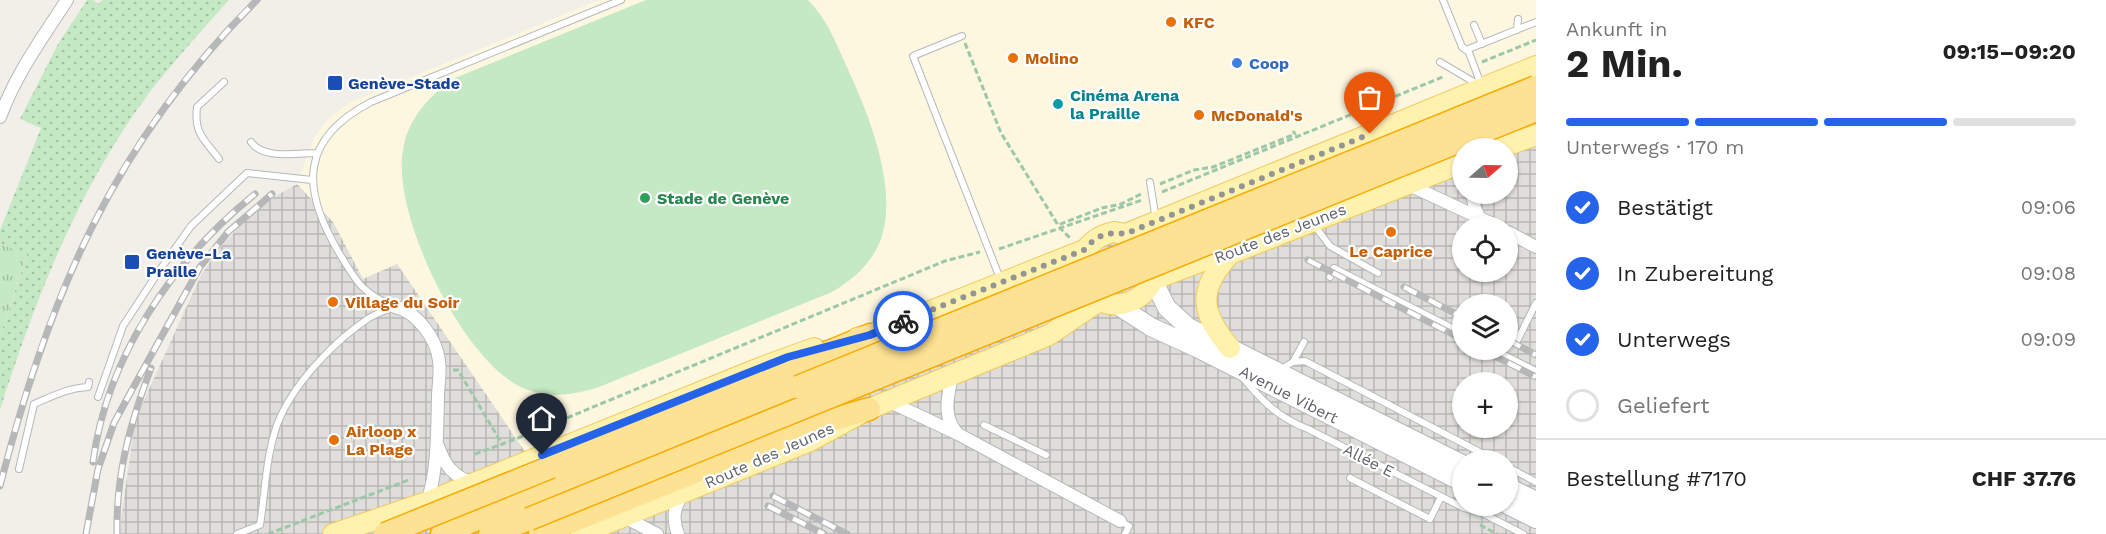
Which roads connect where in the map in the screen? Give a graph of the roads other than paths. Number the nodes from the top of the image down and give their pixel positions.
1 (67, 0) edge
2 (621, 0) edge
3 (1443, 0) edge
4 (1518, 19) dead end
5 (1536, 22) edge
6 (1474, 25) dead end
7 (1517, 30) junction
8 (962, 36) road end
9 (1482, 44) junction
10 (1468, 50) junction
11 (1440, 62) dead end
12 (1536, 66) edge
13 (224, 82) dead end
14 (1482, 87) junction
15 (1536, 87) edge
16 (4, 97) edge
17 (1536, 110) edge
18 (0, 117) edge
19 (1536, 135) edge
20 (1504, 138) edge
21 (1518, 141) edge
22 (250, 142) dead end
23 (317, 153) junction
24 (219, 159) dead end
25 (1452, 167) edge
26 (312, 180) junction
27 (1407, 184) junction
28 (1150, 185) road end
29 (1477, 216) edge
30 (1156, 220) junction
31 (1311, 222) junction
32 (1125, 234) junction
33 (1518, 237) edge
34 (1536, 247) edge
35 (1084, 250) junction
36 (1230, 254) junction
37 (1378, 273) dead end
38 (1330, 277) dead end
39 (1153, 280) junction
40 (1002, 282) junction
41 (1108, 303) junction
42 (1536, 303) edge
43 (395, 307) junction
44 (1452, 328) edge
45 (870, 335) junction
46 (1518, 339) edge
47 (1304, 342) dead end
48 (1231, 357) junction
49 (1514, 360) edge
50 (1285, 367) junction
51 (1536, 371) edge
52 (952, 376) junction
53 (89, 382) dead end
54 (98, 397) dead end
55 (878, 405) junction
56 (984, 425) dead end
57 (958, 434) junction
58 (436, 443) junction
59 (1476, 450) edge
60 (1046, 455) dead end
61 (1452, 459) edge
62 (19, 468) dead end
63 (1518, 472) edge
64 (1452, 477) edge
65 (1350, 478) dead end
66 (1536, 482) edge
67 (474, 484) junction
68 (683, 492) junction
69 (1518, 492) edge
70 (1441, 496) junction
71 (1536, 501) edge
72 (427, 502) junction
73 (1518, 510) edge
74 (397, 514) junction
75 (624, 517) junction
76 (1536, 519) edge
77 (1120, 521) joint
78 (577, 527) edge
79 (237, 534) edge
80 (333, 534) edge
81 (385, 534) edge
82 (405, 534) edge
83 (442, 534) edge
84 (490, 534) edge
85 (540, 534) edge
86 (657, 534) edge
87 (678, 534) edge
88 (1125, 534) edge
89 (1523, 534) edge

1 - 16 street
2 - 23 lane
3 - 10 lane
4 - 7 lane
5 - 7 lane
6 - 9 lane
7 - 9 lane
8 - 40 lane
9 - 10 lane
10 - 14 lane
11 - 14 lane
12 - 14 main road
13 - 24 lane
14 - 20 main road
14 - 30 main road
15 - 83 highway, bridge
16 - 18 street
17 - 84 highway, bridge
19 - 21 main road
22 - 23 lane
23 - 26 lane
25 - 27 main road, Route des Jeunes
26 - 43 lane
26 - 54 lane
27 - 29 street
27 - 31 main road, Route des Jeunes
28 - 30 lane
30 - 32 main road
31 - 36 main road, Route des Jeunes
31 - 37 lane
32 - 35 main road
32 - 39 main road
33 - 34 street
35 - 40 main road
35 - 41 main road
36 - 39 main road, Route des Jeunes
36 - 48 main road
38 - 44 lane
39 - 41 main road
39 - 48 main road, Avenue Vibert
40 - 45 main road
41 - 48 main road, Avenue Vibert
41 - 52 main road, Route des Jeunes
42 - 46 lane
43 - 58 street
43 - 79 lane
45 - 67 main road
45 - 81 highway, bridge
47 - 50 lane
48 - 50 main road, Avenue Vibert
48 - 64 main road, Avenue Vibert
48 - 70 lane, Allée E
49 - 51 lane
50 - 59 lane
50 - 61 main road, Avenue Vibert
52 - 55 main road, Route des Jeunes
52 - 57 street
53 - 62 lane
55 - 57 street
55 - 68 main road, Route des Jeunes
55 - 78 highway
56 - 60 lane
57 - 77 street
58 - 67 street
58 - 72 street
63 - 66 lane
65 - 70 lane
67 - 72 main road
68 - 75 main road, Route des Jeunes
68 - 87 street, Route des Jeunes
69 - 71 main road
70 - 89 lane, Allée E
72 - 74 main road
73 - 76 main road
74 - 80 main road
74 - 82 main road
75 - 78 main road, Route des Jeunes
75 - 86 street
77 - 88 lane
78 - 85 highway

